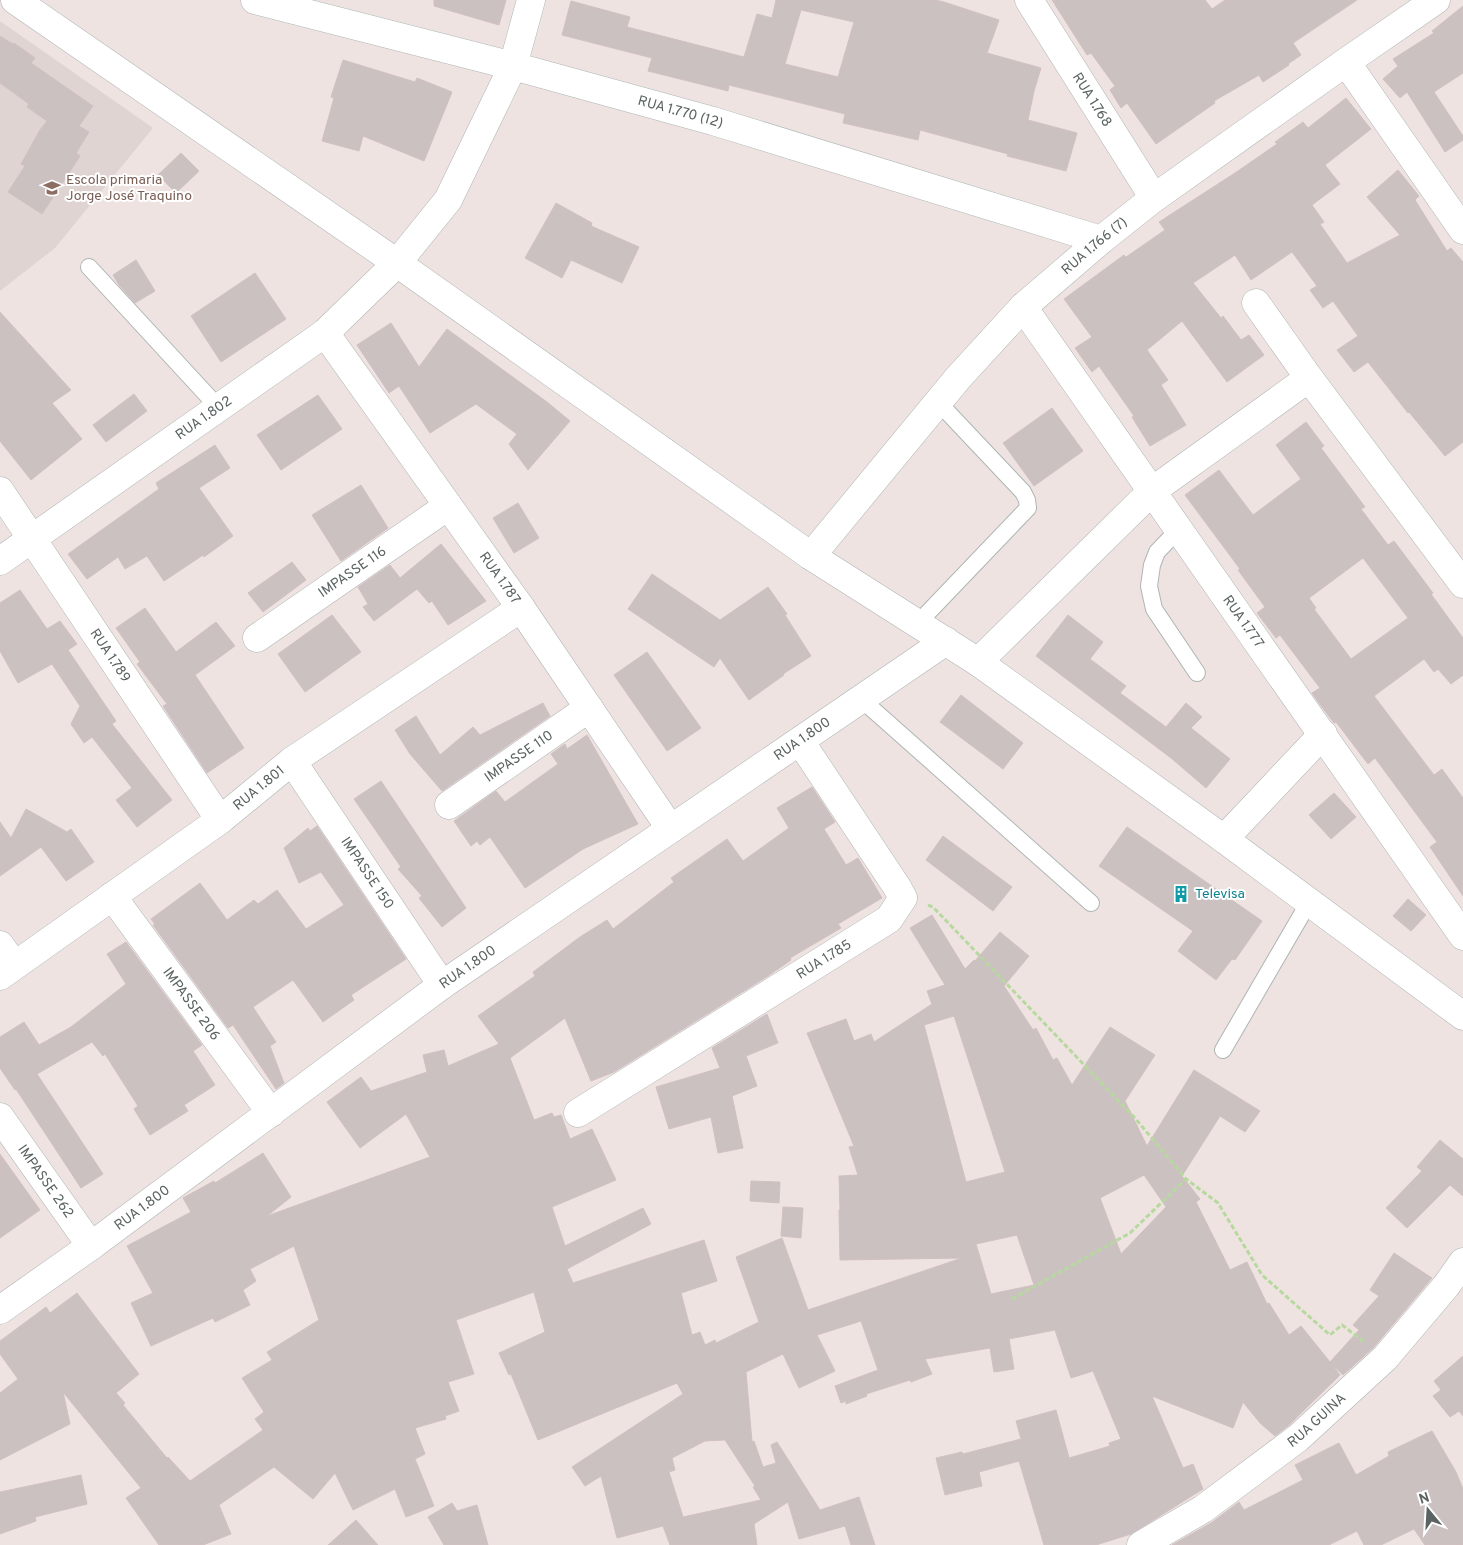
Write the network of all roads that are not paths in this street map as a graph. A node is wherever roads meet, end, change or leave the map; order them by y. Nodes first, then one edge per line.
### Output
1 (15, 0) edge
2 (255, 0) edge
3 (532, 0) edge
4 (1029, 0) edge
5 (1426, 3) edge
6 (1346, 62) junction
7 (513, 66) junction
8 (1154, 198) junction
9 (1463, 230) edge
10 (1101, 240) junction
11 (396, 263) junction
12 (89, 267) dead end
13 (1256, 303) dead end
14 (1023, 307) junction
15 (325, 333) junction
16 (1308, 378) junction
17 (938, 402) junction
18 (218, 407) junction
19 (0, 491) edge
20 (1152, 492) junction
21 (448, 506) junction
22 (1178, 530) junction
23 (31, 538) junction
24 (811, 556) junction
25 (0, 561) edge
26 (1463, 584) edge
27 (522, 608) junction
28 (918, 623) junction
29 (257, 638) dead end
30 (946, 641) junction
31 (978, 662) junction
32 (1197, 673) dead end
33 (861, 699) junction
34 (589, 708) junction
35 (1323, 734) junction
36 (800, 741) junction
37 (292, 761) junction
38 (449, 805) dead end
39 (220, 820) junction
40 (670, 828) junction
41 (1224, 839) junction
42 (112, 896) junction
43 (1309, 902) junction
44 (1091, 903) dead end
45 (1463, 936) edge
46 (5, 962) edge
47 (442, 985) junction
48 (1463, 1016) edge
49 (1223, 1050) dead end
50 (270, 1113) junction
51 (578, 1113) dead end
52 (0, 1117) edge
53 (91, 1246) junction
54 (1463, 1262) edge
55 (0, 1310) edge
56 (1141, 1545) edge

1 - 11 street
2 - 7 street, RUA 1.770 (12)
3 - 7 street, RUA 1.802
4 - 8 street, RUA 1.768
5 - 6 street, RUA 1.766 (7)
6 - 8 street, RUA 1.766 (7)
6 - 9 street
7 - 10 street, RUA 1.770 (12)
7 - 11 street, RUA 1.802
8 - 10 street, RUA 1.766 (7)
10 - 14 street, RUA 1.766 (7)
11 - 15 street, RUA 1.802
11 - 24 street
12 - 18 lane
13 - 16 street
14 - 17 street, RUA 1.766 (7)
14 - 20 street, RUA 1.777
15 - 18 street, RUA 1.802
15 - 21 street, RUA 1.787
16 - 20 street
16 - 26 street
17 - 24 street, RUA 1.766 (7)
17 - 28 lane
18 - 23 street, RUA 1.802
19 - 23 street, RUA 1.789
20 - 22 street, RUA 1.777
20 - 31 street
21 - 27 street, RUA 1.787
21 - 29 street, IMPASSE 116
22 - 32 lane
22 - 35 street, RUA 1.777
23 - 25 street, RUA 1.802
23 - 39 street, RUA 1.789
24 - 28 street
27 - 34 street, RUA 1.787
27 - 37 street, RUA 1.801
28 - 30 street
30 - 31 street
30 - 33 street, RUA 1.800
31 - 41 street
33 - 36 street, RUA 1.800
33 - 44 lane
34 - 38 street, IMPASSE 110
34 - 40 street, RUA 1.787
35 - 41 street
35 - 45 street, RUA 1.777
36 - 40 street, RUA 1.800
36 - 51 street, RUA 1.785
37 - 39 street, RUA 1.801
37 - 47 street, IMPASSE 150
39 - 42 street, RUA 1.801
40 - 47 street, RUA 1.800
41 - 43 street
42 - 46 street, RUA 1.801
42 - 50 street, IMPASSE 206
43 - 48 street
43 - 49 lane
47 - 50 street, RUA 1.800
50 - 53 street, RUA 1.800
52 - 53 street, IMPASSE 262
53 - 55 street, RUA 1.800
54 - 56 street, RUA GUINA

